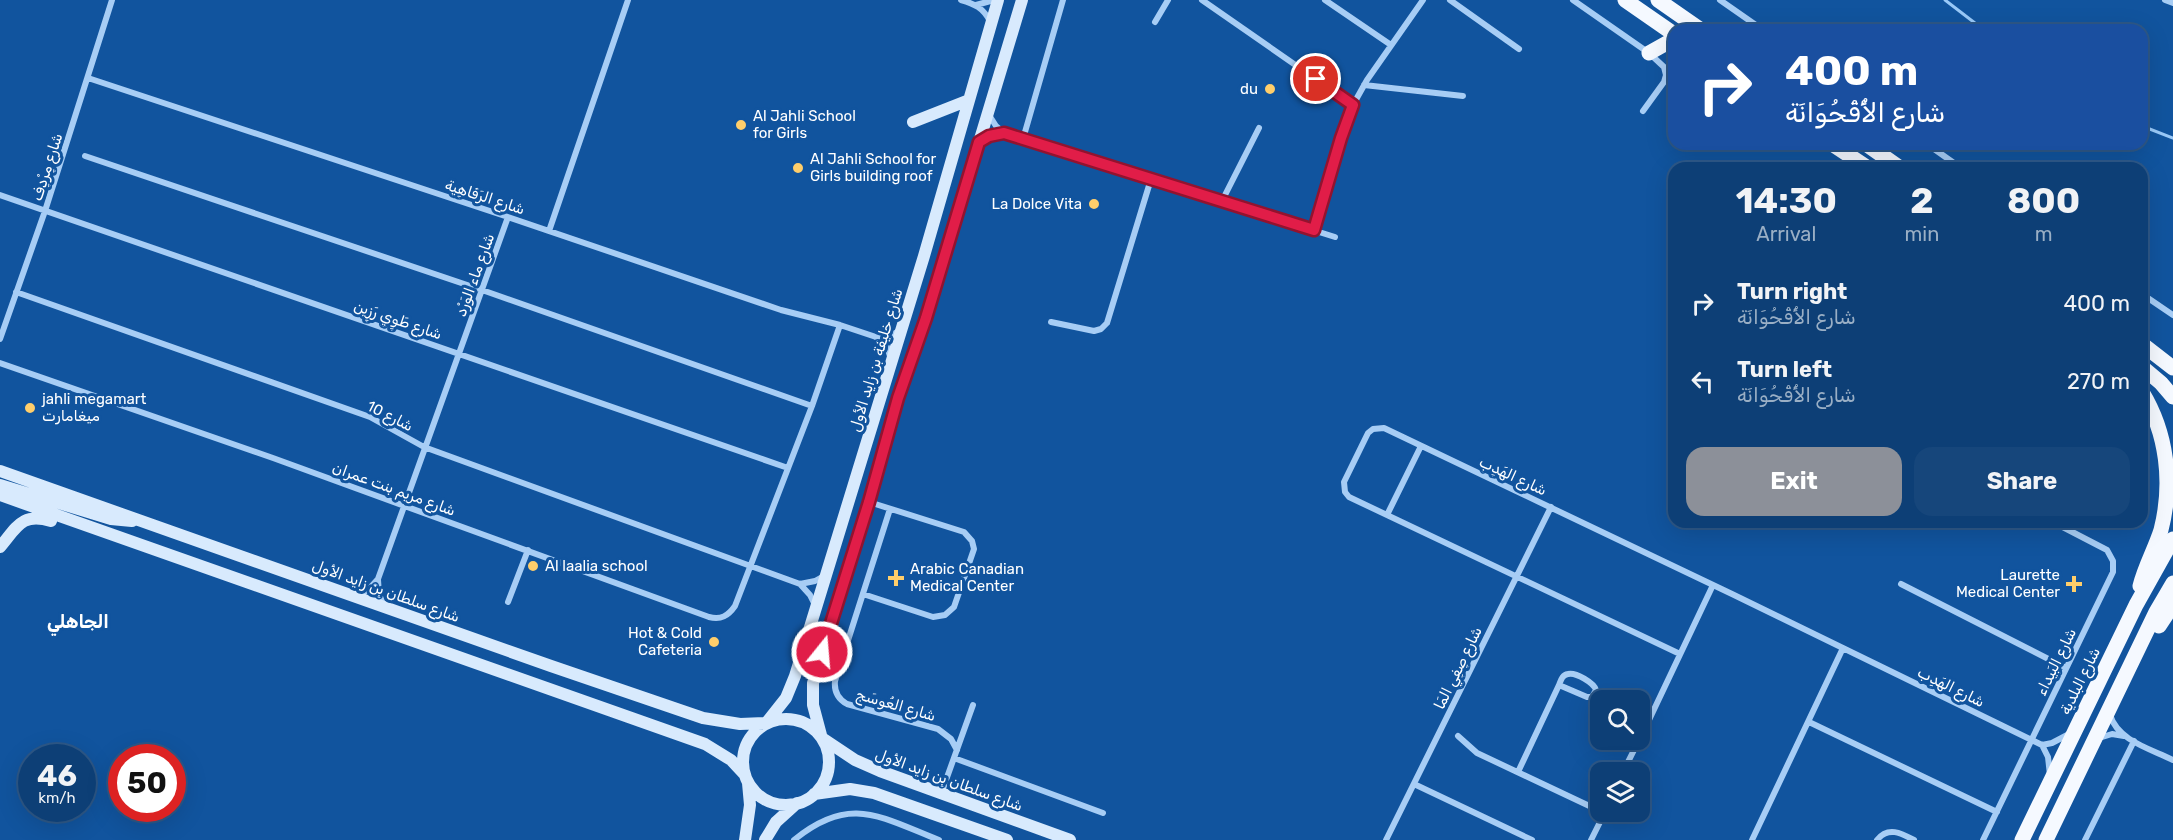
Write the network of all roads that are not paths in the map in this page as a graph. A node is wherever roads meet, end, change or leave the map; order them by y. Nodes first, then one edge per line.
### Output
1 (112, 0) edge
2 (628, 0) edge
3 (961, 0) edge
4 (996, 0) edge
5 (1022, 0) edge
6 (1063, 0) edge
7 (1168, 0) edge
8 (1202, 0) edge
9 (1325, 0) edge
10 (1423, 0) edge
11 (1450, 0) edge
12 (1572, 0) edge
13 (1625, 0) edge
14 (1658, 0) edge
15 (1720, 0) edge
16 (2165, 0) edge
17 (2173, 3) edge
18 (976, 4) junction
19 (1155, 21) dead end
20 (1692, 24) edge
21 (1754, 24) edge
22 (991, 26) junction
23 (1668, 30) edge
24 (1668, 42) edge
25 (1391, 45) junction
26 (1519, 49) dead end
27 (1649, 52) junction
28 (88, 78) junction
29 (1364, 85) junction
30 (1463, 96) dead end
31 (969, 100) junction
32 (1353, 105) junction
33 (1643, 111) dead end
34 (988, 113) junction
35 (913, 122) dead end
36 (1259, 128) dead end
37 (1004, 133) junction
38 (1023, 139) junction
39 (979, 142) junction
40 (1841, 150) edge
41 (1874, 150) edge
42 (1936, 150) edge
43 (85, 156) dead end
44 (1859, 162) edge
45 (1892, 162) edge
46 (1952, 162) edge
47 (1151, 179) junction
48 (0, 195) edge
49 (1222, 201) junction
50 (45, 211) junction
51 (508, 217) junction
52 (1314, 230) junction
53 (549, 231) junction
54 (1335, 237) dead end
55 (482, 290) junction
56 (16, 292) junction
57 (2148, 298) edge
58 (2173, 315) edge
59 (1051, 322) dead end
60 (840, 325) junction
61 (901, 330) junction
62 (876, 338) junction
63 (0, 339) edge
64 (2148, 340) edge
65 (2148, 349) edge
66 (459, 353) junction
67 (2173, 353) edge
68 (891, 362) junction
69 (0, 363) edge
70 (2173, 368) edge
71 (2148, 373) edge
72 (2173, 397) edge
73 (2148, 404) edge
74 (812, 406) junction
75 (1421, 446) junction
76 (424, 447) junction
77 (788, 468) junction
78 (0, 471) edge
79 (0, 485) edge
80 (0, 495) edge
81 (869, 502) junction
82 (405, 506) junction
83 (1551, 507) junction
84 (890, 509) junction
85 (1387, 515) junction
86 (143, 520) junction
87 (94, 528) junction
88 (2065, 528) edge
89 (2173, 539) edge
90 (0, 547) edge
91 (528, 550) junction
92 (751, 566) junction
93 (827, 573) junction
94 (1516, 577) junction
95 (378, 579) junction
96 (2173, 582) edge
97 (800, 584) junction
98 (1901, 584) dead end
99 (1713, 585) junction
100 (863, 594) junction
101 (356, 596) junction
102 (508, 602) dead end
103 (2136, 605) junction
104 (2173, 605) edge
105 (386, 607) junction
106 (816, 607) junction
107 (1843, 648) junction
108 (1680, 654) junction
109 (2131, 664) junction
110 (2066, 668) junction
111 (1559, 685) junction
112 (973, 705) dead end
113 (2109, 711) junction
114 (1650, 716) edge
115 (766, 722) junction
116 (1809, 722) junction
117 (2075, 732) junction
118 (1458, 736) dead end
119 (2124, 736) junction
120 (821, 737) junction
121 (2032, 740) junction
122 (2095, 740) junction
123 (2134, 741) junction
124 (2042, 745) junction
125 (957, 750) junction
126 (954, 758) junction
127 (2173, 760) edge
128 (1518, 772) junction
129 (746, 778) junction
130 (2051, 780) junction
131 (1414, 784) junction
132 (814, 794) junction
133 (941, 794) junction
134 (797, 803) junction
135 (1590, 806) edge
136 (1997, 812) junction
137 (1103, 813) dead end
138 (1599, 822) edge
139 (745, 840) edge
140 (765, 840) edge
141 (794, 840) edge
142 (939, 840) edge
143 (1007, 840) edge
144 (1070, 840) edge
145 (1386, 840) edge
146 (1532, 840) edge
147 (1591, 840) edge
148 (1752, 840) edge
149 (1876, 840) edge
150 (1914, 840) edge
151 (1983, 840) edge
152 (2022, 840) edge
153 (2046, 840) edge
154 (2085, 840) edge

1 - 28 street, شارع مِرْدِف
2 - 53 street
3 - 18 street
4 - 18 street
4 - 22 main road, شارع خليفة بن زايد الأول
5 - 34 main road
6 - 38 street
7 - 19 street
8 - 32 street
9 - 25 street
10 - 25 street
11 - 26 street
12 - 27 street
13 - 23 main road
14 - 20 main road
15 - 21 street
16 - 17 street
18 - 22 street
22 - 31 main road, شارع خليفة بن زايد الأول
24 - 27 main road
25 - 29 street
27 - 33 street
28 - 50 street, شارع مِرْدِف
28 - 51 street, شارع الرَفَاهِية
29 - 30 street
29 - 32 street
31 - 35 main road
31 - 61 main road, شارع خليفة بن زايد الأول
32 - 52 street
34 - 37 street
34 - 39 main road
36 - 49 street
37 - 38 street
37 - 39 street
38 - 47 street
39 - 81 main road
40 - 44 main road
41 - 45 main road
42 - 46 street
43 - 55 street
47 - 49 street
47 - 59 street
48 - 50 street, شارع طَوِي رَزِين
49 - 52 street
50 - 56 street, شارع مِرْدِف
50 - 66 street, شارع طَوِي رَزِين
51 - 53 street, شارع الرَفَاهِية
51 - 55 street, شارع ماء الوَرْد
52 - 54 street
53 - 60 street, شارع الرَفَاهِية
55 - 66 street, شارع ماء الوَرْد
55 - 74 street
56 - 63 street, شارع مِرْدِف
56 - 76 street, شارع 10
57 - 58 street
60 - 62 street, شارع الرَفَاهِية
60 - 74 street, شارع مريم بنت عمران
61 - 62 street
61 - 68 main road, شارع خليفة بن زايد الأول
62 - 68 street
64 - 67 main road
65 - 70 main road
66 - 76 street, شارع ماء الوَرْد
66 - 77 street, شارع طَوِي رَزِين
68 - 93 main road, شارع خليفة بن زايد الأول
69 - 82 street, شارع مريم بنت عمران
71 - 72 main road
73 - 103 main road
74 - 77 street, شارع مريم بنت عمران
75 - 83 street, شارع الهَدِب
75 - 85 street
75 - 85 street, شارع الهَدِب
76 - 82 street, شارع ماء الوَرْد
76 - 92 street, شارع 10
77 - 92 street, شارع مريم بنت عمران
78 - 86 main road, شارع سلطان بن زايد الأول
79 - 86 main road
80 - 87 main road
81 - 84 street
81 - 120 main road
82 - 91 street, شارع مريم بنت عمران
82 - 95 street, شارع ماء الوَرْد
83 - 94 street, شارع صِفِي المَا
83 - 99 street, شارع الهَدِب
84 - 100 street, شارع العُوسَج
84 - 100 street
85 - 94 street, شارع الهَدِب
86 - 101 main road, شارع سلطان بن زايد الأول
87 - 90 main road
87 - 129 main road
88 - 110 street, شارع البَيداء
89 - 103 main road, شارع البلدية
91 - 92 street, شارع مريم بنت عمران
91 - 102 street
92 - 97 street
93 - 97 street
93 - 106 main road, شارع خليفة بن زايد الأول
94 - 108 street, شارع الهَدِب
94 - 131 street, شارع صِفِي المَا
95 - 101 street
95 - 105 street
96 - 109 main road
97 - 106 street
98 - 110 street
99 - 107 street, شارع الهَدِب
99 - 108 street
100 - 125 street, شارع العُوسَج
101 - 105 main road, شارع سلطان بن زايد الأول
103 - 117 main road, شارع البلدية
104 - 109 main road
105 - 115 main road, شارع سلطان بن زايد الأول
106 - 115 main road, شارع خليفة بن زايد الأول
107 - 116 street
107 - 121 street, شارع الهَدِب
108 - 114 street
109 - 113 main road
110 - 121 street, شارع البَيداء
111 - 111 street
111 - 128 street
112 - 125 street
113 - 119 street
113 - 122 main road
115 - 120 main road
115 - 129 main road
116 - 136 street
116 - 148 street
117 - 124 street
117 - 130 main road, شارع البلدية
118 - 128 street
119 - 122 street
119 - 123 street
120 - 132 main road
120 - 133 main road, شارع سلطان بن زايد الأول
121 - 124 street, شارع الهَدِب
121 - 136 street, شارع البَيداء
122 - 153 main road
123 - 127 street
123 - 154 street
124 - 130 street
125 - 126 street
126 - 133 street
126 - 137 street
128 - 135 street
129 - 134 main road
129 - 139 main road
130 - 152 main road, شارع البلدية
131 - 145 street, شارع صِفِي المَا
131 - 146 street
132 - 134 main road
132 - 143 main road
133 - 144 main road, شارع سلطان بن زايد الأول
134 - 140 main road
136 - 151 street, شارع البَيداء
138 - 147 street
141 - 142 street
149 - 150 street

